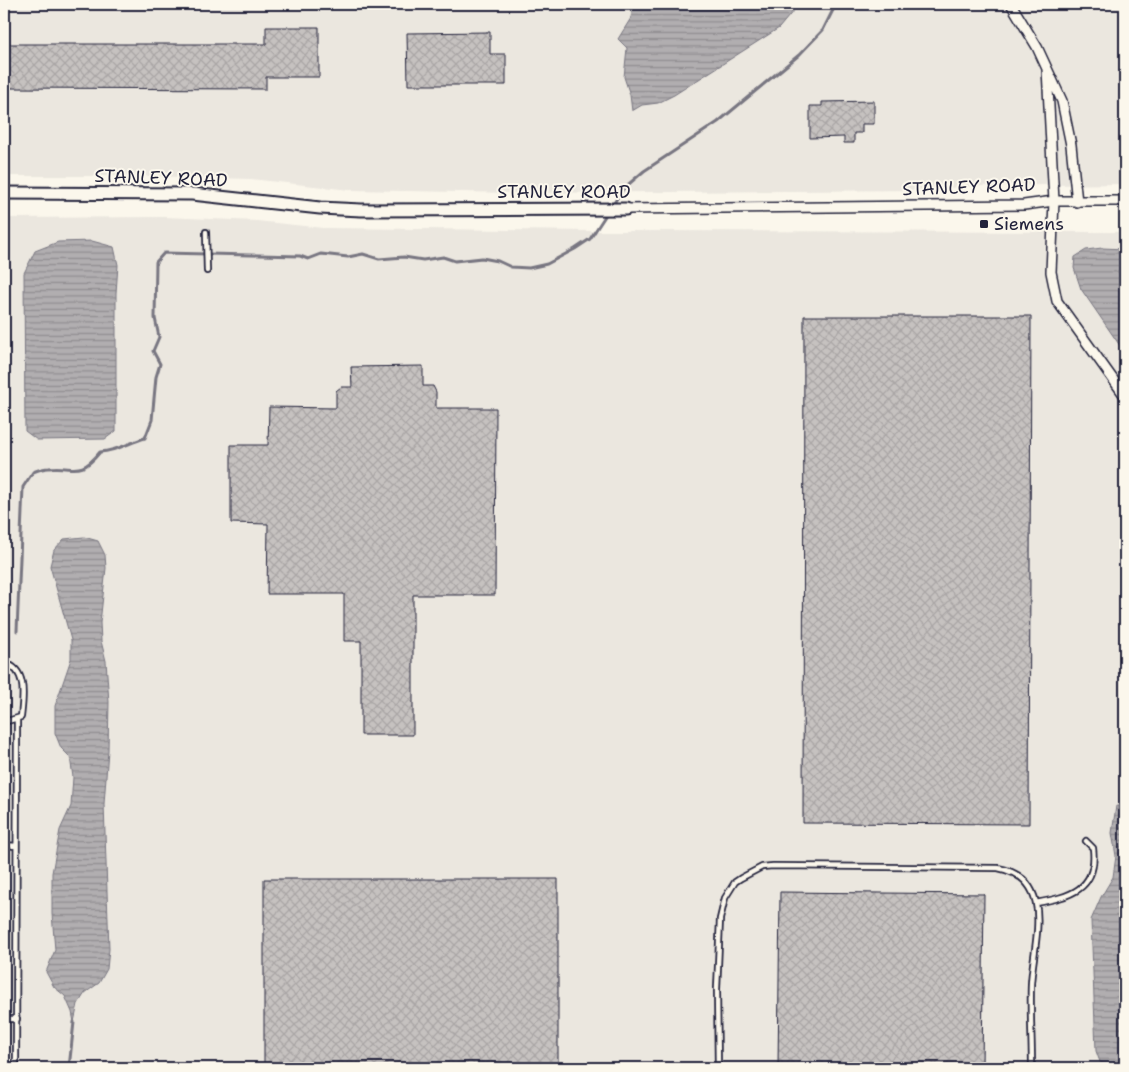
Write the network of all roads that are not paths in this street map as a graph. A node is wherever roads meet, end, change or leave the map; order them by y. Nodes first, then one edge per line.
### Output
1 (1011, 4) edge
2 (1047, 69) junction
3 (4, 192) edge
4 (1054, 201) junction
5 (1077, 202) junction
6 (1125, 202) edge
7 (626, 209) joint
8 (206, 232) dead end
9 (207, 272) dead end
10 (1125, 396) edge
11 (4, 663) edge
12 (17, 718) junction
13 (4, 722) edge
14 (1086, 841) dead end
15 (4, 846) edge
16 (16, 846) junction
17 (1036, 903) junction
18 (4, 1019) edge
19 (17, 1019) junction
20 (16, 1068) edge
21 (718, 1068) edge
22 (1032, 1068) edge

1 - 2 street
2 - 4 street
2 - 5 street
3 - 7 street, STANLEY ROAD
4 - 5 street, STANLEY ROAD
4 - 7 street, STANLEY ROAD
4 - 10 street
5 - 6 street, STANLEY ROAD
8 - 9 lane
11 - 12 lane
12 - 13 lane
12 - 16 lane
14 - 17 lane
15 - 16 lane
16 - 19 lane
17 - 21 lane
17 - 22 lane
18 - 19 lane
19 - 20 lane

